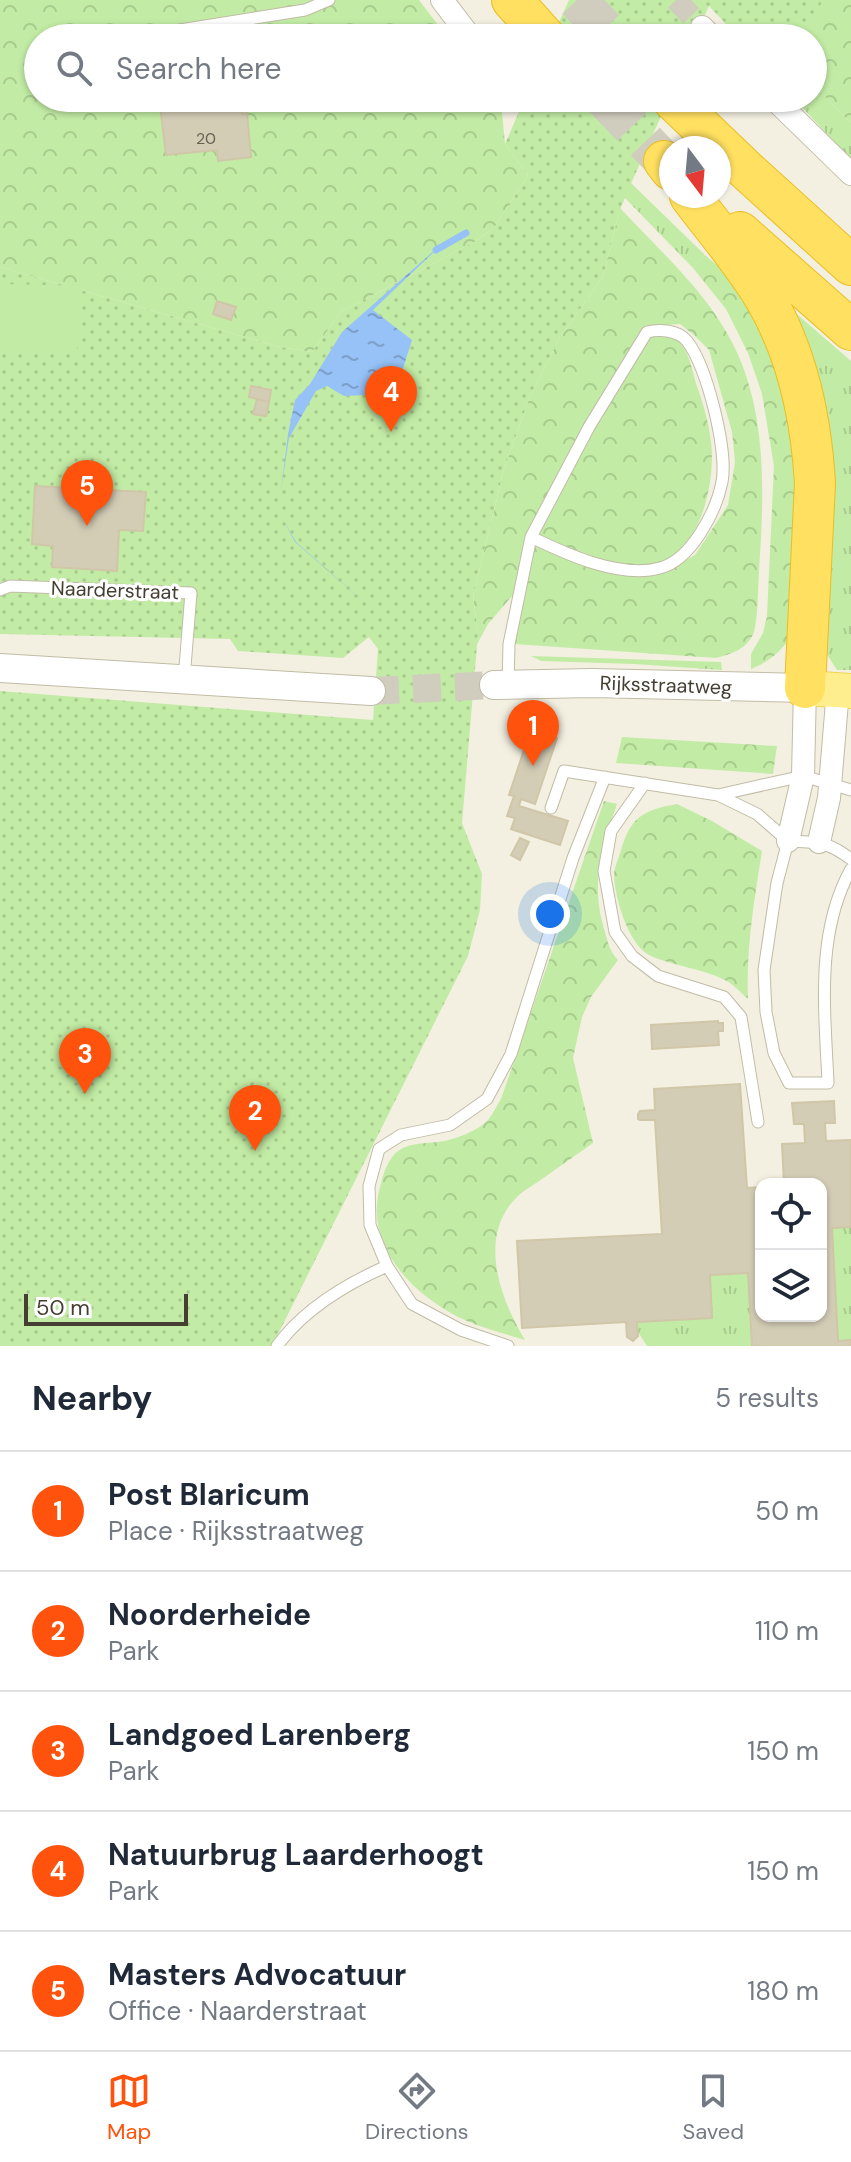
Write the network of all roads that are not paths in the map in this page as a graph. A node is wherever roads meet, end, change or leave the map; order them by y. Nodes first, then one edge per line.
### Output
1 (329, 0) edge
2 (442, 0) edge
3 (512, 0) edge
4 (218, 24) edge
5 (460, 24) edge
6 (533, 24) edge
7 (686, 112) edge
8 (787, 112) edge
9 (851, 174) edge
10 (699, 208) edge
11 (715, 208) edge
12 (851, 265) edge
13 (851, 330) edge
14 (531, 537) junction
15 (0, 590) edge
16 (0, 668) edge
17 (184, 679) junction
18 (501, 685) joint
19 (361, 690) tunnel mouth
20 (836, 692) edge
21 (803, 776) junction
22 (605, 777) junction
23 (645, 783) junction
24 (841, 786) edge
25 (718, 795) junction
26 (551, 808) dead end
27 (788, 841) junction
28 (819, 842) junction
29 (851, 859) edge
30 (851, 869) edge
31 (758, 1122) dead end
32 (387, 1266) junction
33 (277, 1346) edge
34 (508, 1346) edge

1 - 4 lane
2 - 5 street
3 - 6 highway
7 - 12 highway
8 - 9 street
10 - 20 highway
11 - 13 highway
14 - 14 lane
14 - 18 lane
15 - 17 lane, Naarderstraat
16 - 17 street
17 - 19 street
18 - 20 street, Rijksstraatweg
20 - 21 street
20 - 24 street
21 - 24 lane
21 - 25 lane
21 - 27 street
22 - 23 lane
22 - 26 lane
22 - 32 lane
23 - 25 lane
23 - 31 lane
24 - 28 street
25 - 27 lane
27 - 28 lane
27 - 30 lane
28 - 29 lane
32 - 33 lane
32 - 34 lane

